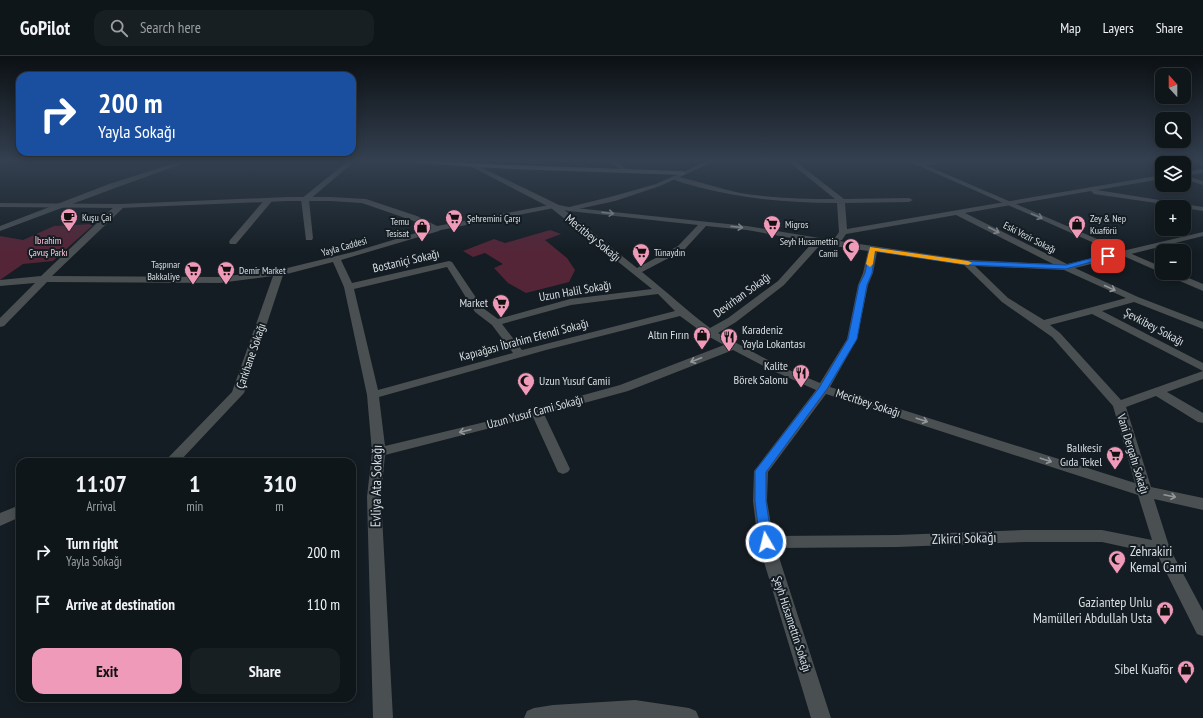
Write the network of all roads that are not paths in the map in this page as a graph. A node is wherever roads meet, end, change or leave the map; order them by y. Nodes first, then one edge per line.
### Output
1 (100, 192) edge
2 (314, 192) edge
3 (526, 192) edge
4 (635, 192) edge
5 (726, 192) edge
6 (831, 192) edge
7 (981, 192) edge
8 (1073, 192) edge
9 (1095, 192) edge
10 (305, 199) junction
11 (269, 200) junction
12 (841, 200) junction
13 (910, 200) dead end
14 (1006, 203) junction
15 (0, 205) edge
16 (61, 206) junction
17 (120, 206) junction
18 (554, 206) junction
19 (569, 209) junction
20 (1203, 210) edge
21 (959, 213) junction
22 (703, 224) junction
23 (436, 228) junction
24 (0, 229) edge
25 (843, 232) junction
26 (1203, 234) edge
27 (309, 238) dead end
28 (819, 241) junction
29 (233, 242) dead end
30 (834, 243) junction
31 (873, 249) junction
32 (1123, 252) junction
33 (336, 260) junction
34 (967, 263) junction
35 (1066, 267) junction
36 (1155, 267) edge
37 (636, 272) junction
38 (279, 274) junction
39 (44, 279) junction
40 (1185, 280) edge
41 (0, 284) edge
42 (349, 287) junction
43 (1203, 288) edge
44 (660, 291) junction
45 (1135, 299) junction
46 (1093, 310) junction
47 (682, 312) junction
48 (496, 323) junction
49 (0, 324) edge
50 (1042, 324) junction
51 (1203, 326) edge
52 (710, 333) junction
53 (732, 346) junction
54 (520, 355) junction
55 (1203, 368) edge
56 (1203, 375) edge
57 (822, 389) junction
58 (1157, 391) junction
59 (373, 395) junction
60 (1118, 405) junction
61 (537, 412) junction
62 (1201, 417) edge
63 (379, 452) junction
64 (175, 458) edge
65 (562, 469) dead end
66 (1144, 491) junction
67 (1203, 504) edge
68 (16, 513) edge
69 (0, 520) edge
70 (766, 542) junction
71 (1162, 549) junction
72 (1203, 628) edge
73 (547, 717) edge
74 (383, 718) edge
75 (689, 718) edge
76 (821, 718) edge

1 - 16 street
2 - 10 street
3 - 18 street
4 - 19 street, Yayla Caddesi
5 - 12 street
6 - 12 street
7 - 14 street
8 - 14 street
9 - 20 street
10 - 11 street
10 - 23 street
10 - 27 street
11 - 17 street
11 - 29 street
12 - 13 street
12 - 25 street
14 - 21 street
14 -> 32 street
15 - 16 street
16 - 17 street
16 - 24 street
17 - 39 street
18 - 19 street, Yayla Caddesi
18 - 23 street, Yayla Caddesi
18 - 37 street, Meсitbey Sokağı
19 -> 22 street
21 - 25 street
21 -> 35 street, Eski Vezir Sokağı
22 -> 28 street
22 - 37 street
23 - 33 street, Yayla Caddesi
25 - 30 street
26 - 32 street
28 - 30 street
28 - 52 street, Devirhan Sokağı
30 - 31 street
31 - 34 street
31 - 57 street, Şeyh Hüsamettin Sokağı
32 - 35 street
32 - 36 street
33 - 38 street, Yayla Caddesi
33 - 42 street, Evliya Ata Sokağı
34 - 35 street
34 - 50 street, Vani Dergahı Sokağı
35 -> 45 street, Eski Vezir Sokağı
37 - 44 street, Meсitbey Sokağı
38 - 39 street, Yayla Caddesi
38 - 64 street, Çarkhane Sokağı
39 - 41 street, Yayla Caddesi
39 - 49 street
40 - 43 street
42 - 48 street, Bostaniçi Sokağı
42 - 59 street, Evliya Ata Sokağı
44 - 47 street, Meсitbey Sokağı
44 - 48 street, Uzun Halil Sokağı
45 - 46 street
45 - 51 street, Eski Vezir Sokağı
46 - 50 street
46 - 55 street, Şevkibey Sokağı
47 - 52 street, Meсitbey Sokağı
47 - 54 street, Kapıağası İbrahim Efendi Sokağı
48 - 54 street, Bostaniçi Sokağı
50 - 60 street, Vani Dergahı Sokağı
52 - 53 street, Meсitbey Sokağı
53 - 57 street, Meсitbey Sokağı
53 -> 61 street, Uzun Yusuf Cami Sokağı
54 - 59 street, Kapıağası İbrahim Efendi Sokağı
56 - 58 street
57 -> 66 street, Meсitbey Sokağı
57 - 70 street, Şeyh Hüsamettin Sokağı
58 - 60 street
58 - 62 street
59 - 63 street, Evliya Ata Sokağı
60 - 66 street, Vani Dergahı Sokağı
61 -> 63 street, Uzun Yusuf Cami Sokağı
61 - 65 street
63 - 74 street, Evliya Ata Sokağı
66 -> 67 street, Meсitbey Sokağı
66 - 71 street, Vani Dergahı Sokağı
68 - 69 street
70 - 71 street, Zikirci Sokağı
70 - 76 street, Şeyh Hüsamettin Sokağı
71 - 72 street, Vani Dergahı Sokağı
73 - 75 street

